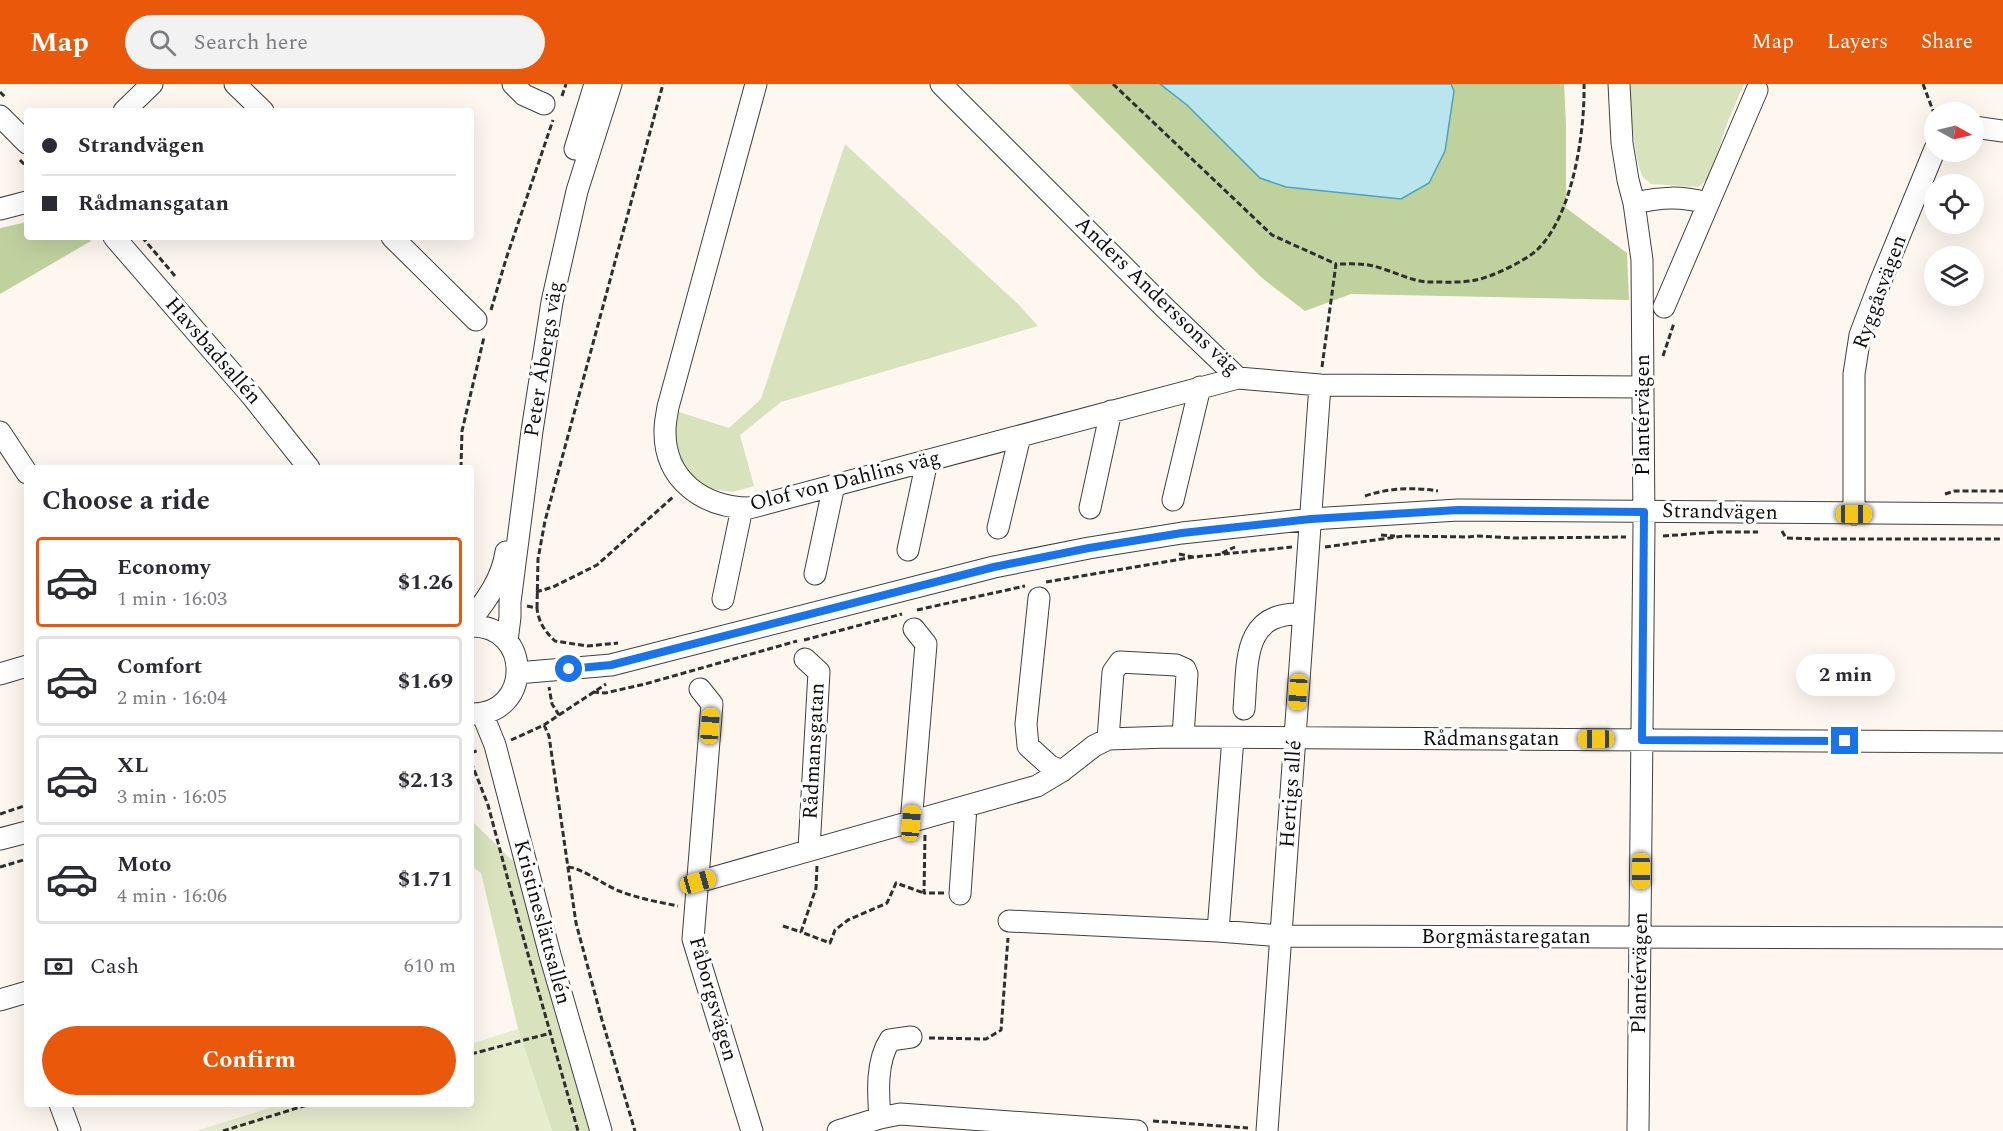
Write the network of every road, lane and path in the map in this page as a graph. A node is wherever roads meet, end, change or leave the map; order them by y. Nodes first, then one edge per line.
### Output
1 (152, 84) edge
2 (235, 84) edge
3 (513, 84) edge
4 (566, 84) edge
5 (596, 84) edge
6 (611, 84) edge
7 (663, 84) edge
8 (756, 84) edge
9 (942, 84) edge
10 (1113, 84) edge
11 (1584, 84) edge
12 (1619, 84) edge
13 (1923, 84) edge
14 (1757, 90) dead end
15 (1930, 102) edge
16 (553, 106) junction
17 (127, 108) edge
18 (260, 108) edge
19 (0, 116) edge
20 (1984, 128) edge
21 (2003, 131) edge
22 (24, 139) edge
23 (1930, 162) edge
24 (24, 203) edge
25 (1634, 203) junction
26 (1708, 203) junction
27 (0, 209) edge
28 (117, 240) edge
29 (395, 240) edge
30 (1336, 264) junction
31 (1671, 310) joint
32 (484, 321) junction
33 (1661, 363) dead end
34 (1238, 378) junction
35 (1320, 385) junction
36 (1200, 387) junction
37 (1643, 387) junction
38 (1111, 411) junction
39 (0, 432) edge
40 (1020, 436) junction
41 (927, 460) junction
42 (307, 465) edge
43 (461, 465) edge
44 (24, 468) edge
45 (685, 485) junction
46 (834, 485) junction
47 (1173, 500) dead end
48 (742, 508) junction
49 (1090, 508) dead end
50 (1644, 512) junction
51 (1854, 514) junction
52 (2003, 514) edge
53 (1311, 519) junction
54 (998, 528) dead end
55 (1780, 529) dead end
56 (1717, 532) dead end
57 (1404, 536) dead end
58 (1643, 537) junction
59 (2003, 539) edge
60 (908, 550) dead end
61 (1221, 554) dead end
62 (815, 574) dead end
63 (536, 592) junction
64 (723, 598) dead end
65 (1039, 598) dead end
66 (537, 608) dead end
67 (1303, 614) junction
68 (474, 616) edge
69 (910, 618) junction
70 (474, 626) edge
71 (507, 640) junction
72 (805, 659) dead end
73 (24, 667) edge
74 (549, 671) junction
75 (518, 673) junction
76 (0, 674) edge
77 (700, 689) dead end
78 (1244, 709) dead end
79 (476, 713) edge
80 (559, 715) junction
81 (543, 725) junction
82 (1183, 737) junction
83 (1233, 738) junction
84 (1294, 738) junction
85 (1108, 739) junction
86 (1642, 740) junction
87 (2003, 742) edge
88 (495, 745) junction
89 (474, 752) edge
90 (474, 770) edge
91 (1062, 771) junction
92 (24, 806) edge
93 (966, 807) junction
94 (0, 814) edge
95 (918, 821) junction
96 (24, 833) edge
97 (0, 839) edge
98 (813, 849) junction
99 (24, 860) edge
100 (0, 867) edge
101 (567, 867) junction
102 (698, 882) junction
103 (924, 892) junction
104 (960, 894) joint
105 (695, 909) junction
106 (1009, 921) joint
107 (783, 926) dead end
108 (1218, 931) junction
109 (801, 932) junction
110 (1282, 936) junction
111 (1641, 937) junction
112 (2003, 938) edge
113 (24, 999) edge
114 (0, 1000) edge
115 (551, 1033) junction
116 (911, 1037) joint
117 (474, 1053) edge
118 (61, 1107) edge
119 (300, 1107) edge
120 (880, 1118) junction
121 (70, 1131) edge
122 (223, 1131) edge
123 (578, 1131) edge
124 (601, 1131) edge
125 (634, 1131) edge
126 (752, 1131) edge
127 (838, 1131) edge
128 (1137, 1131) edge
129 (1267, 1131) edge
130 (1638, 1131) edge

1 - 17 street
2 - 18 street
3 - 16 street
4 - 16 path
5 - 68 street, Peter Åbergs väg
6 - 71 street, Peter Åbergs väg
7 - 63 path
8 - 45 street, Olof von Dahlins väg
9 - 34 street, Anders Anderssons väg
10 - 30 path
11 - 30 path
12 - 25 street, Plantérvägen
13 - 15 path
14 - 26 street
16 - 32 path
19 - 22 street
20 - 21 street
23 - 51 street, Ryggåsvägen
24 - 27 street
25 - 26 street
25 - 37 street, Plantérvägen
26 - 31 street
28 - 42 street, Havsbadsallén
29 - 32 street
30 - 35 path
31 - 33 path
32 - 43 path
34 - 35 street, Anders Anderssons väg
34 - 36 street, Olof von Dahlins väg
35 - 37 street, Anders Anderssons väg
35 - 53 street, Hertigs allé
36 - 38 street, Olof von Dahlins väg
36 - 47 street, Anders Anderssons väg
37 - 50 street, Plantérvägen
38 - 40 street, Olof von Dahlins väg
38 - 49 street
39 - 44 street
40 - 41 street, Olof von Dahlins väg
40 - 54 street
41 - 46 street, Olof von Dahlins väg
41 - 60 street
45 - 48 street, Olof von Dahlins väg
45 - 63 path
46 - 48 street, Olof von Dahlins väg
46 - 62 street
48 - 64 street
50 - 51 street, Strandvägen
50 - 53 street, Strandvägen
50 - 58 street, Plantérvägen
51 - 52 street, Strandvägen
53 - 67 street, Hertigs allé
53 - 74 street, Strandvägen
55 - 59 path
56 - 58 path
57 - 58 path
58 - 86 street, Plantérvägen
61 - 69 path
63 - 66 path
65 - 91 street
67 - 78 street
67 - 84 street, Hertigs allé
69 - 80 path
69 - 95 street
70 - 71 street
71 - 75 street
72 - 98 street, Rådmansgatan
73 - 76 street
74 - 75 street, Strandvägen
74 - 80 path
75 - 79 street
77 - 102 street, Fåborgsvägen
79 - 88 street, Kristineslättsallén
80 - 81 path
81 - 88 path
81 - 101 path
82 - 83 street, Rådmansgatan
82 - 85 street, Rådmansgatan
82 - 85 street
83 - 84 street, Rådmansgatan
83 - 108 street
84 - 86 street, Rådmansgatan
84 - 110 street, Hertigs allé
85 - 91 street, Rådmansgatan
86 - 87 street, Rådmansgatan
86 - 111 street, Plantérvägen
88 - 89 path
88 - 124 street, Kristineslättsallén
90 - 115 path
91 - 93 street, Rådmansgatan
92 - 94 path
93 - 95 street, Rådmansgatan
93 - 104 street
95 - 98 street, Rådmansgatan
95 - 103 path
96 - 97 street
98 - 102 street, Rådmansgatan
98 - 109 path
99 - 100 path
101 - 105 path
101 - 125 path
102 - 105 street, Fåborgsvägen
103 - 104 path
103 - 109 path
105 - 126 street, Fåborgsvägen
106 - 108 street, Borgmästaregatan
106 - 116 path
107 - 109 path
108 - 110 street, Borgmästaregatan
110 - 111 street, Borgmästaregatan
110 - 129 street, Hertigs allé
111 - 112 street, Borgmästaregatan
111 - 130 street, Plantérvägen
113 - 114 street
115 - 117 path
115 - 123 path
116 - 120 street
118 - 121 street
119 - 122 path
120 - 127 street
120 - 128 street

